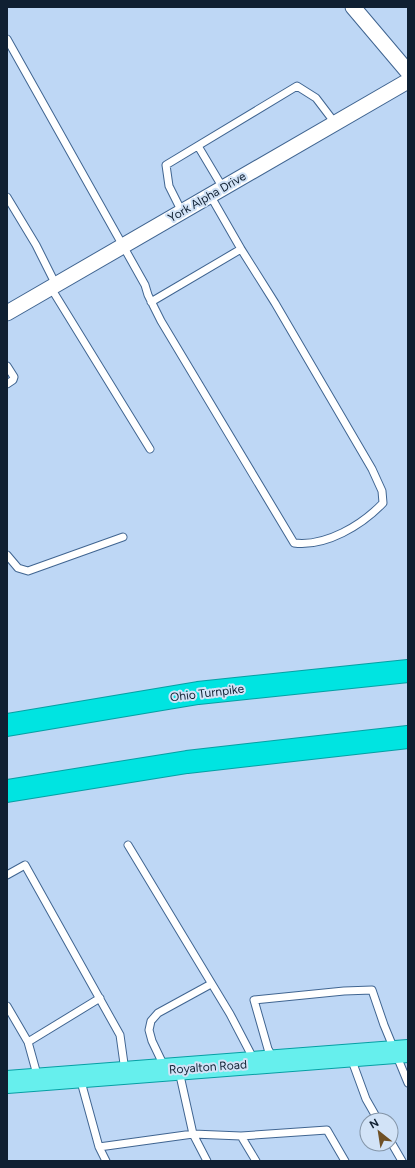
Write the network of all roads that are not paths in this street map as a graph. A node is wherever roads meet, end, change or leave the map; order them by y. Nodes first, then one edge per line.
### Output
1 (353, 7) edge
2 (7, 39) edge
3 (408, 72) edge
4 (408, 81) edge
5 (335, 123) junction
6 (198, 146) junction
7 (216, 192) junction
8 (7, 197) edge
9 (182, 212) junction
10 (123, 246) junction
11 (241, 249) junction
12 (53, 287) junction
13 (152, 302) junction
14 (7, 313) edge
15 (7, 366) edge
16 (7, 384) edge
17 (150, 448) dead end
18 (123, 537) dead end
19 (7, 555) edge
20 (408, 671) edge
21 (7, 725) edge
22 (408, 737) edge
23 (7, 791) edge
24 (128, 845) dead end
25 (7, 875) edge
26 (211, 984) junction
27 (100, 998) junction
28 (7, 1006) edge
29 (28, 1042) junction
30 (402, 1052) edge
31 (350, 1056) junction
32 (266, 1063) junction
33 (172, 1070) junction
34 (125, 1073) junction
35 (80, 1077) junction
36 (39, 1080) junction
37 (7, 1082) edge
38 (408, 1082) edge
39 (373, 1112) edge
40 (193, 1134) junction
41 (241, 1136) junction
42 (99, 1147) junction
43 (397, 1152) edge
44 (106, 1161) edge
45 (207, 1161) edge
46 (256, 1161) edge
47 (345, 1161) edge
48 (402, 1161) edge

1 - 3 street
2 - 10 lane
4 - 5 street, York Alpha Drive
5 - 6 lane
5 - 7 street, York Alpha Drive
6 - 7 lane
6 - 9 lane
7 - 9 street, York Alpha Drive
7 - 11 lane
8 - 12 lane
9 - 10 street, York Alpha Drive
10 - 12 street, York Alpha Drive
10 - 13 lane
11 - 13 lane
11 - 13 lane
12 - 14 street, York Alpha Drive
12 - 17 lane
15 - 16 lane
18 - 19 lane
20 - 21 highway, Ohio Turnpike
22 - 23 highway
24 - 26 lane
25 - 27 lane
26 - 32 lane
26 - 33 lane
27 - 29 lane
27 - 34 lane
28 - 29 lane
29 - 36 lane
30 - 31 main road, Royalton Road
30 - 32 lane
30 - 38 lane
31 - 32 main road, Royalton Road
31 - 39 lane
32 - 33 main road, Royalton Road
33 - 34 main road, Royalton Road
33 - 40 lane
34 - 35 main road, Royalton Road
35 - 36 main road, Royalton Road
35 - 42 lane
36 - 37 main road, Royalton Road
40 - 41 lane
40 - 42 lane
40 - 45 lane
41 - 46 lane
41 - 47 lane
42 - 44 lane
43 - 48 lane

